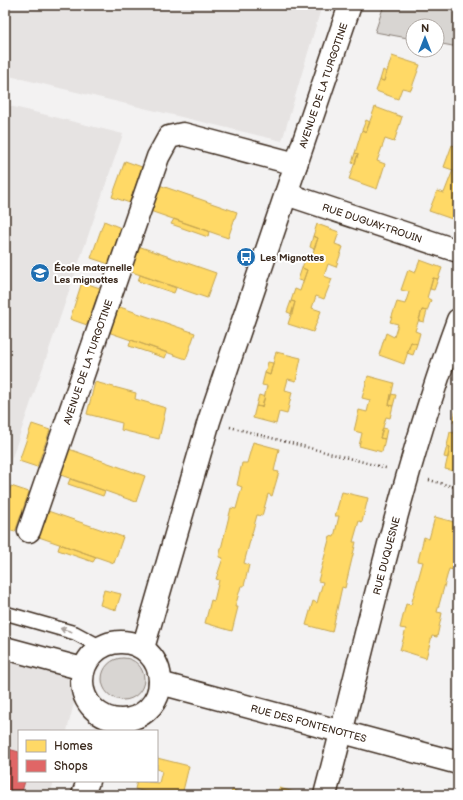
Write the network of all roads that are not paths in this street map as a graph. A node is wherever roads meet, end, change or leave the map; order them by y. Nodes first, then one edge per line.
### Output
1 (350, 5) edge
2 (296, 164) junction
3 (286, 194) junction
4 (458, 251) edge
5 (458, 320) edge
6 (29, 532) dead end
7 (5, 613) edge
8 (101, 647) junction
9 (5, 648) edge
10 (143, 648) junction
11 (84, 669) junction
12 (160, 683) junction
13 (108, 725) edge
14 (341, 732) junction
15 (458, 763) edge
16 (88, 782) edge
17 (83, 795) edge
18 (324, 795) edge

1 - 2 street, AVENUE DE LA TURGOTINE
2 - 3 street, AVENUE DE LA TURGOTINE
2 - 6 street, AVENUE DE LA TURGOTINE
3 - 4 street, RUE DUGUAY-TROUIN
3 - 10 street, AVENUE DE LA TURGOTINE
5 - 14 street, RUE DUQUESNE
8 -> 7 lane
8 - 10 street
8 - 11 street
9 - 11 street
10 - 12 street
11 - 13 street
12 - 13 street
12 - 14 street, RUE DES FONTENOTTES
14 - 15 street, RUE DES FONTENOTTES
14 - 18 street, RUE DUQUESNE
16 - 17 street

